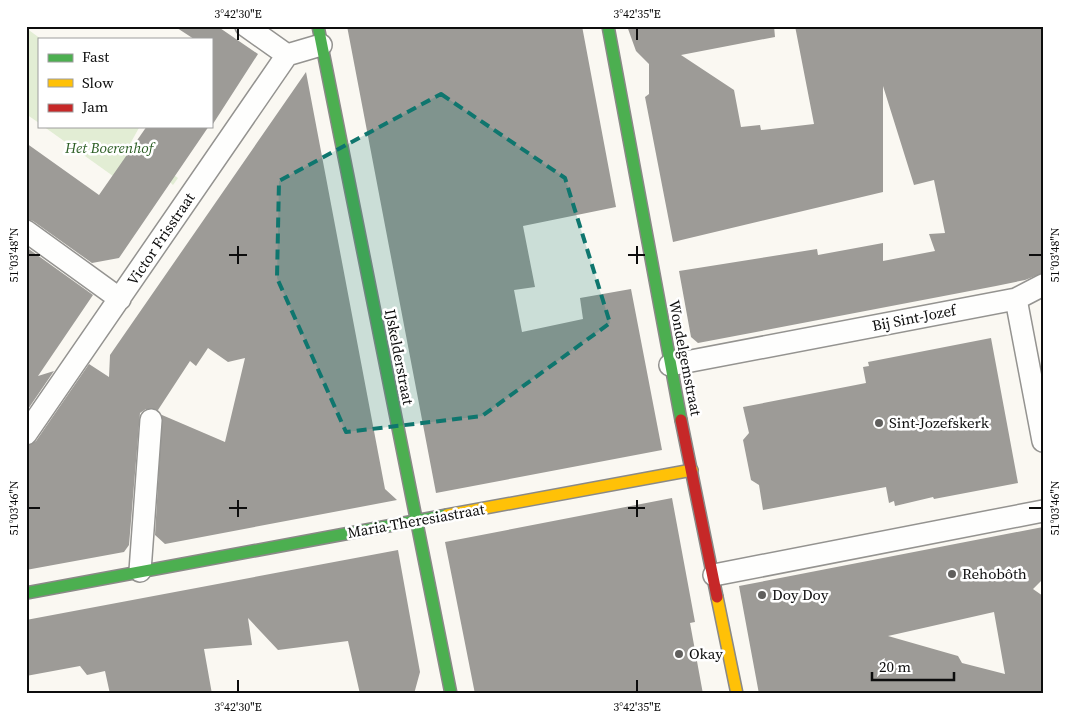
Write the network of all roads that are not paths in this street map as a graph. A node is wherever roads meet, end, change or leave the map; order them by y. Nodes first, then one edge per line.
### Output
1 (246, 26) edge
2 (608, 26) edge
3 (320, 36) edge
4 (287, 55) junction
5 (26, 231) edge
6 (1043, 285) edge
7 (120, 299) junction
8 (1016, 299) junction
9 (670, 365) junction
10 (151, 420) dead end
11 (29, 424) edge
12 (1043, 441) edge
13 (692, 470) junction
14 (1043, 511) edge
15 (416, 522) junction
16 (140, 571) junction
17 (714, 575) junction
18 (26, 593) edge
19 (451, 694) edge
20 (737, 694) edge

1 - 4 street
2 - 9 street, Wondelgemstraat
3 - 4 street
3 - 15 street, IJskelderstraat
4 - 7 street, Victor Frisstraat
5 - 7 street
6 - 8 street, Bij Sint-Jozef
7 - 11 street, Victor Frisstraat
8 - 9 street, Bij Sint-Jozef
8 - 12 street
9 - 13 street, Wondelgemstraat
10 - 16 street
13 - 15 street, Maria-Theresiastraat
13 - 17 street, Wondelgemstraat
14 - 17 street
15 - 16 street, Maria-Theresiastraat
15 - 19 street, IJskelderstraat
16 - 18 street, Maria-Theresiastraat
17 - 20 street, Wondelgemstraat

